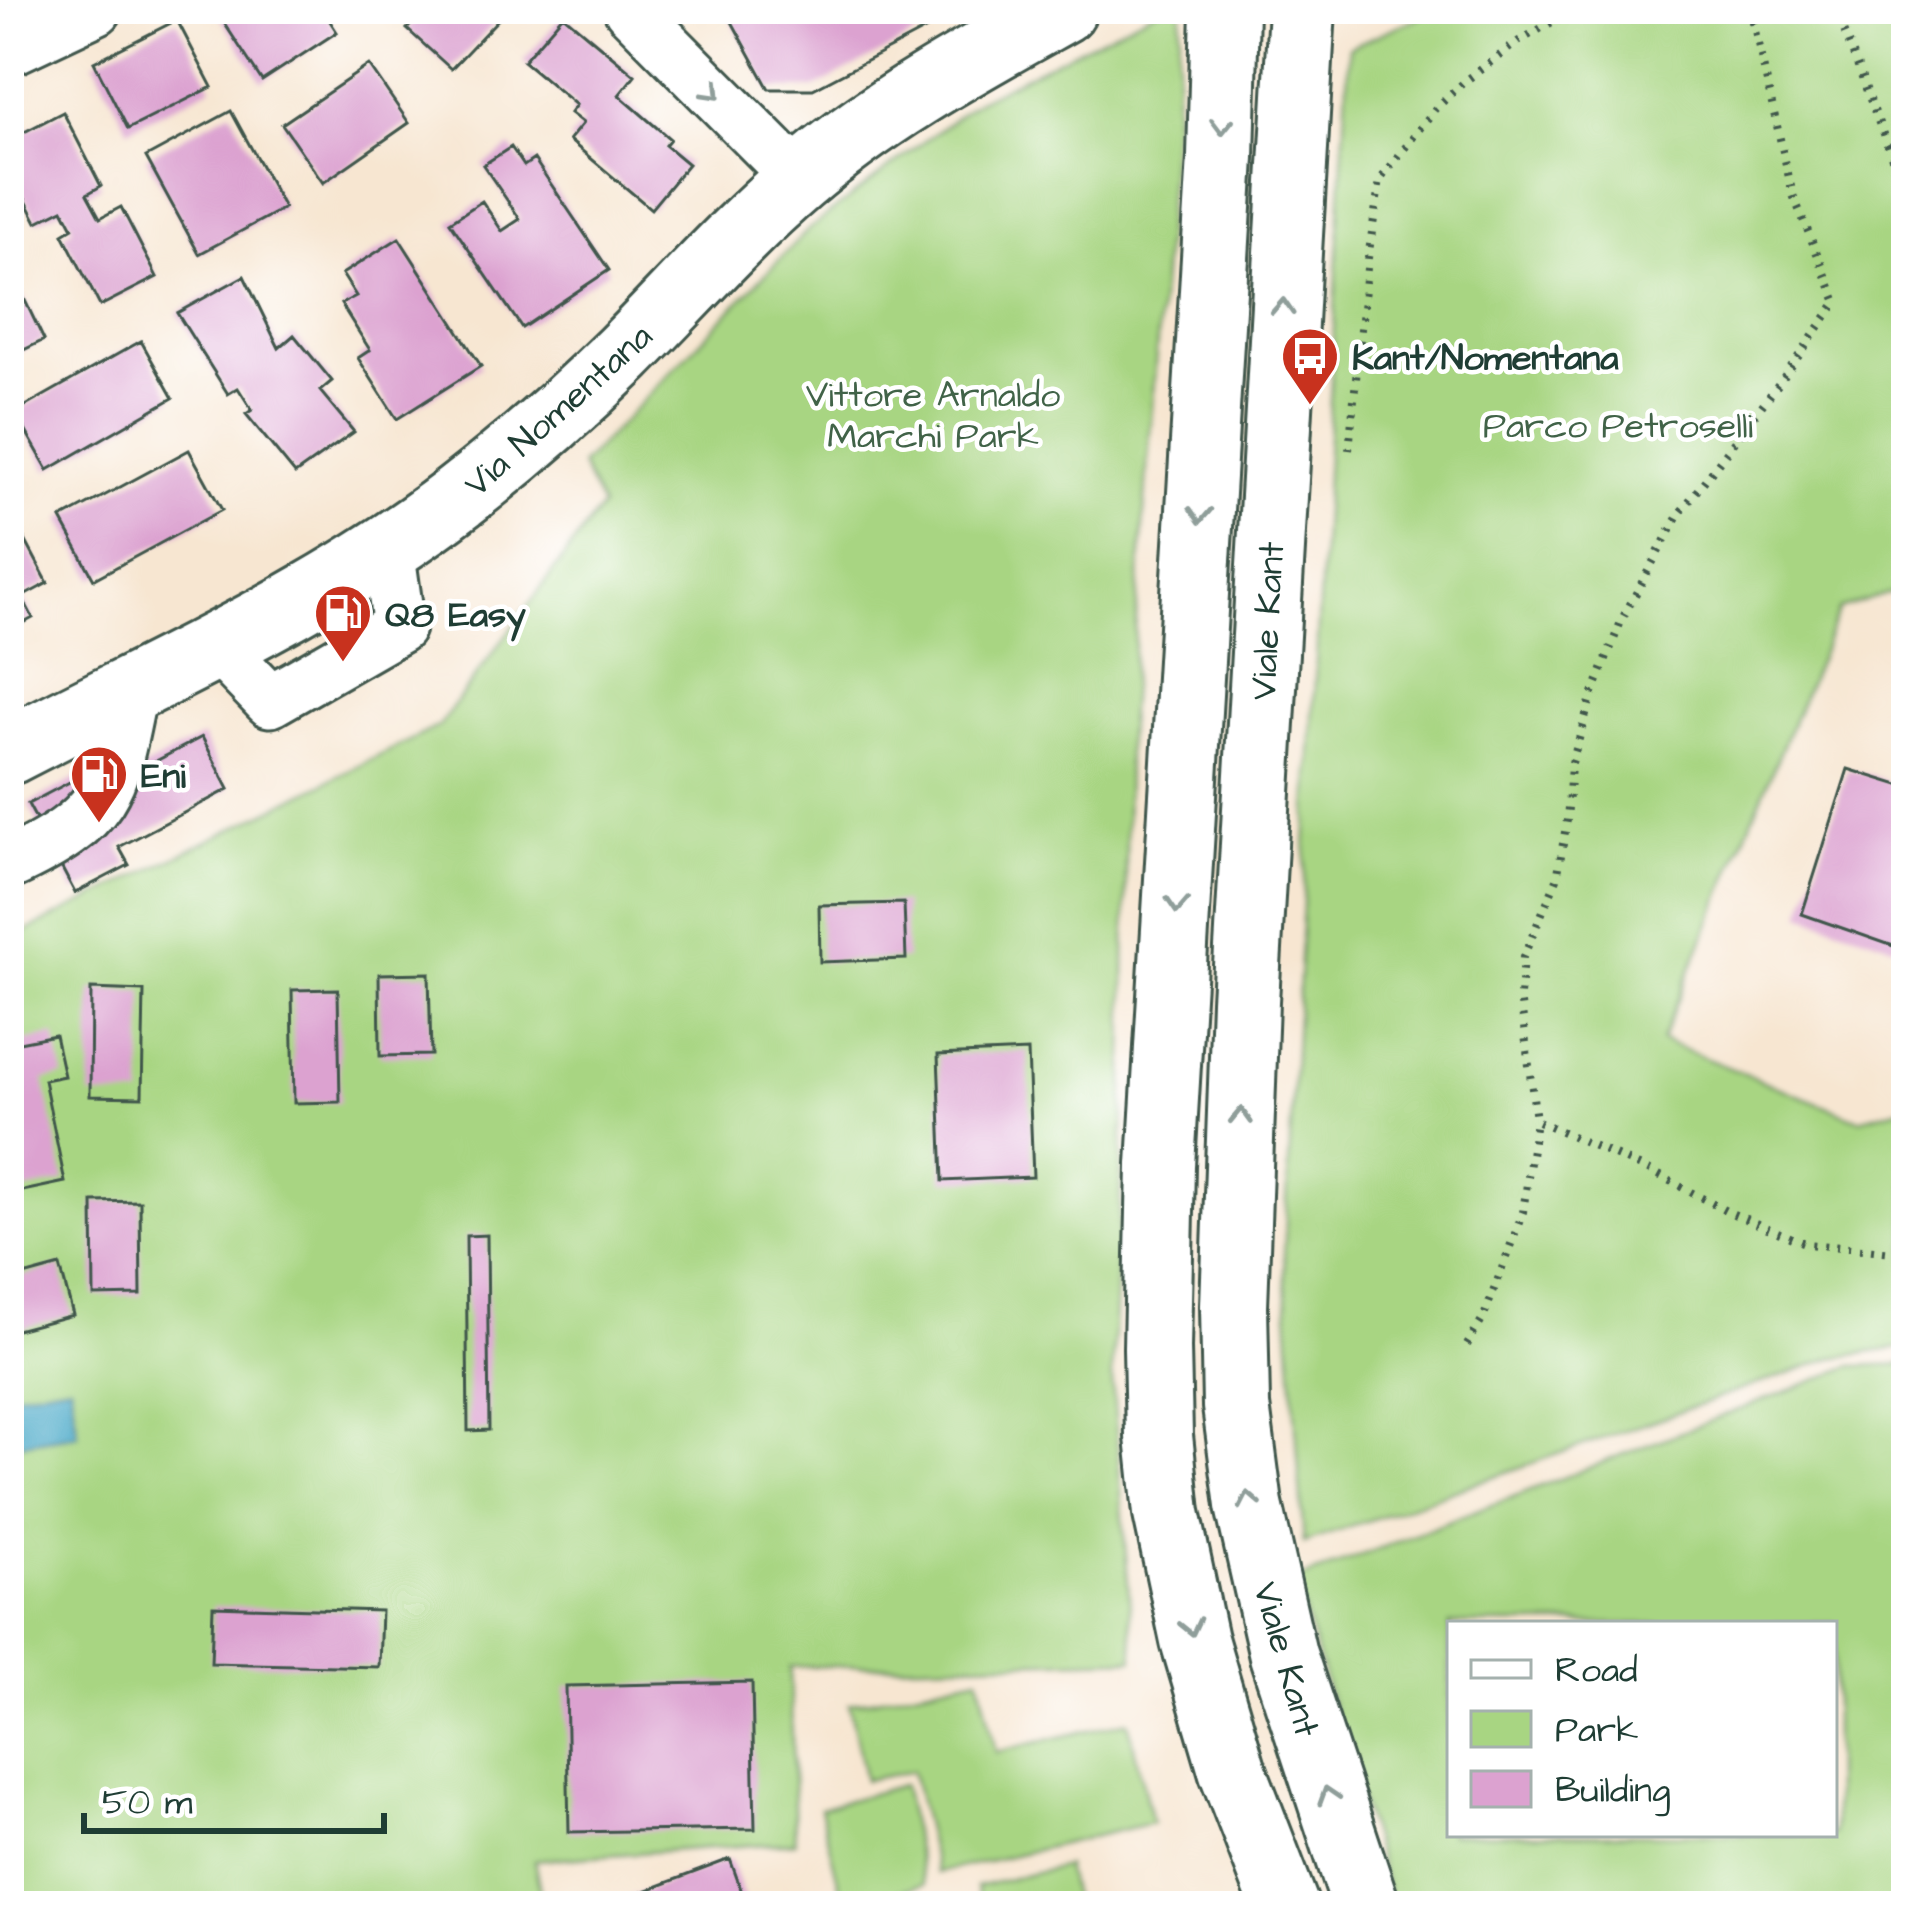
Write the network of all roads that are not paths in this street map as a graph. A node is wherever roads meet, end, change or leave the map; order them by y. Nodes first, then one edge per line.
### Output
1 (96, 9) edge
2 (630, 9) edge
3 (1063, 9) edge
4 (1225, 9) edge
5 (1302, 9) edge
6 (9, 50) edge
7 (799, 179) junction
8 (132, 687) junction
9 (9, 751) edge
10 (9, 864) edge
11 (1161, 1165) junction
12 (1236, 1233) junction
13 (1236, 1406) junction
14 (1171, 1539) junction
15 (1285, 1906) edge
16 (1366, 1906) edge

1 - 6 street
2 -> 7 street
3 - 7 main road, Via Nomentana
4 -> 11 main road, Viale Kant
12 -> 5 main road, Viale Kant
7 - 8 main road, Via Nomentana
8 - 9 main road, Via Nomentana
8 - 10 street
11 - 12 street, Viale Kant
11 - 14 main road, Viale Kant
12 - 13 main road, Viale Kant
13 - 14 street, Viale Kant
16 -> 13 main road, Viale Kant
14 -> 15 main road, Viale Kant

